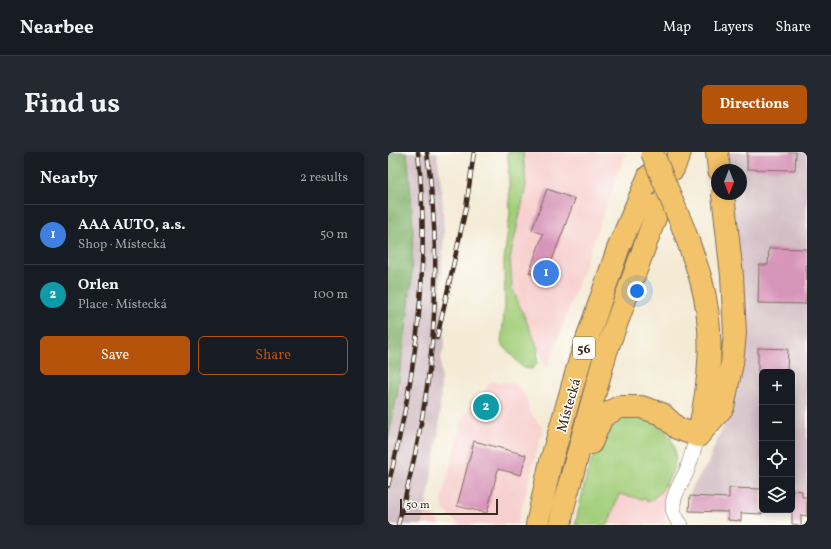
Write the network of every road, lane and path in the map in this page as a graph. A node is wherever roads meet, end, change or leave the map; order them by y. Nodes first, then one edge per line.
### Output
1 (652, 152) edge
2 (717, 152) edge
3 (719, 164) edge
4 (649, 176) dead end
5 (724, 200) edge
6 (660, 204) dead end
7 (698, 436) junction
8 (564, 504) junction
9 (537, 525) edge
10 (560, 525) edge
11 (681, 525) edge

1 - 7 highway, bridge
2 - 3 highway
4 - 9 highway, Místecká / 56
5 - 7 highway
6 - 8 highway, Místecká / 56
7 - 8 highway
7 - 11 street
8 - 10 highway, Místecká / 56

